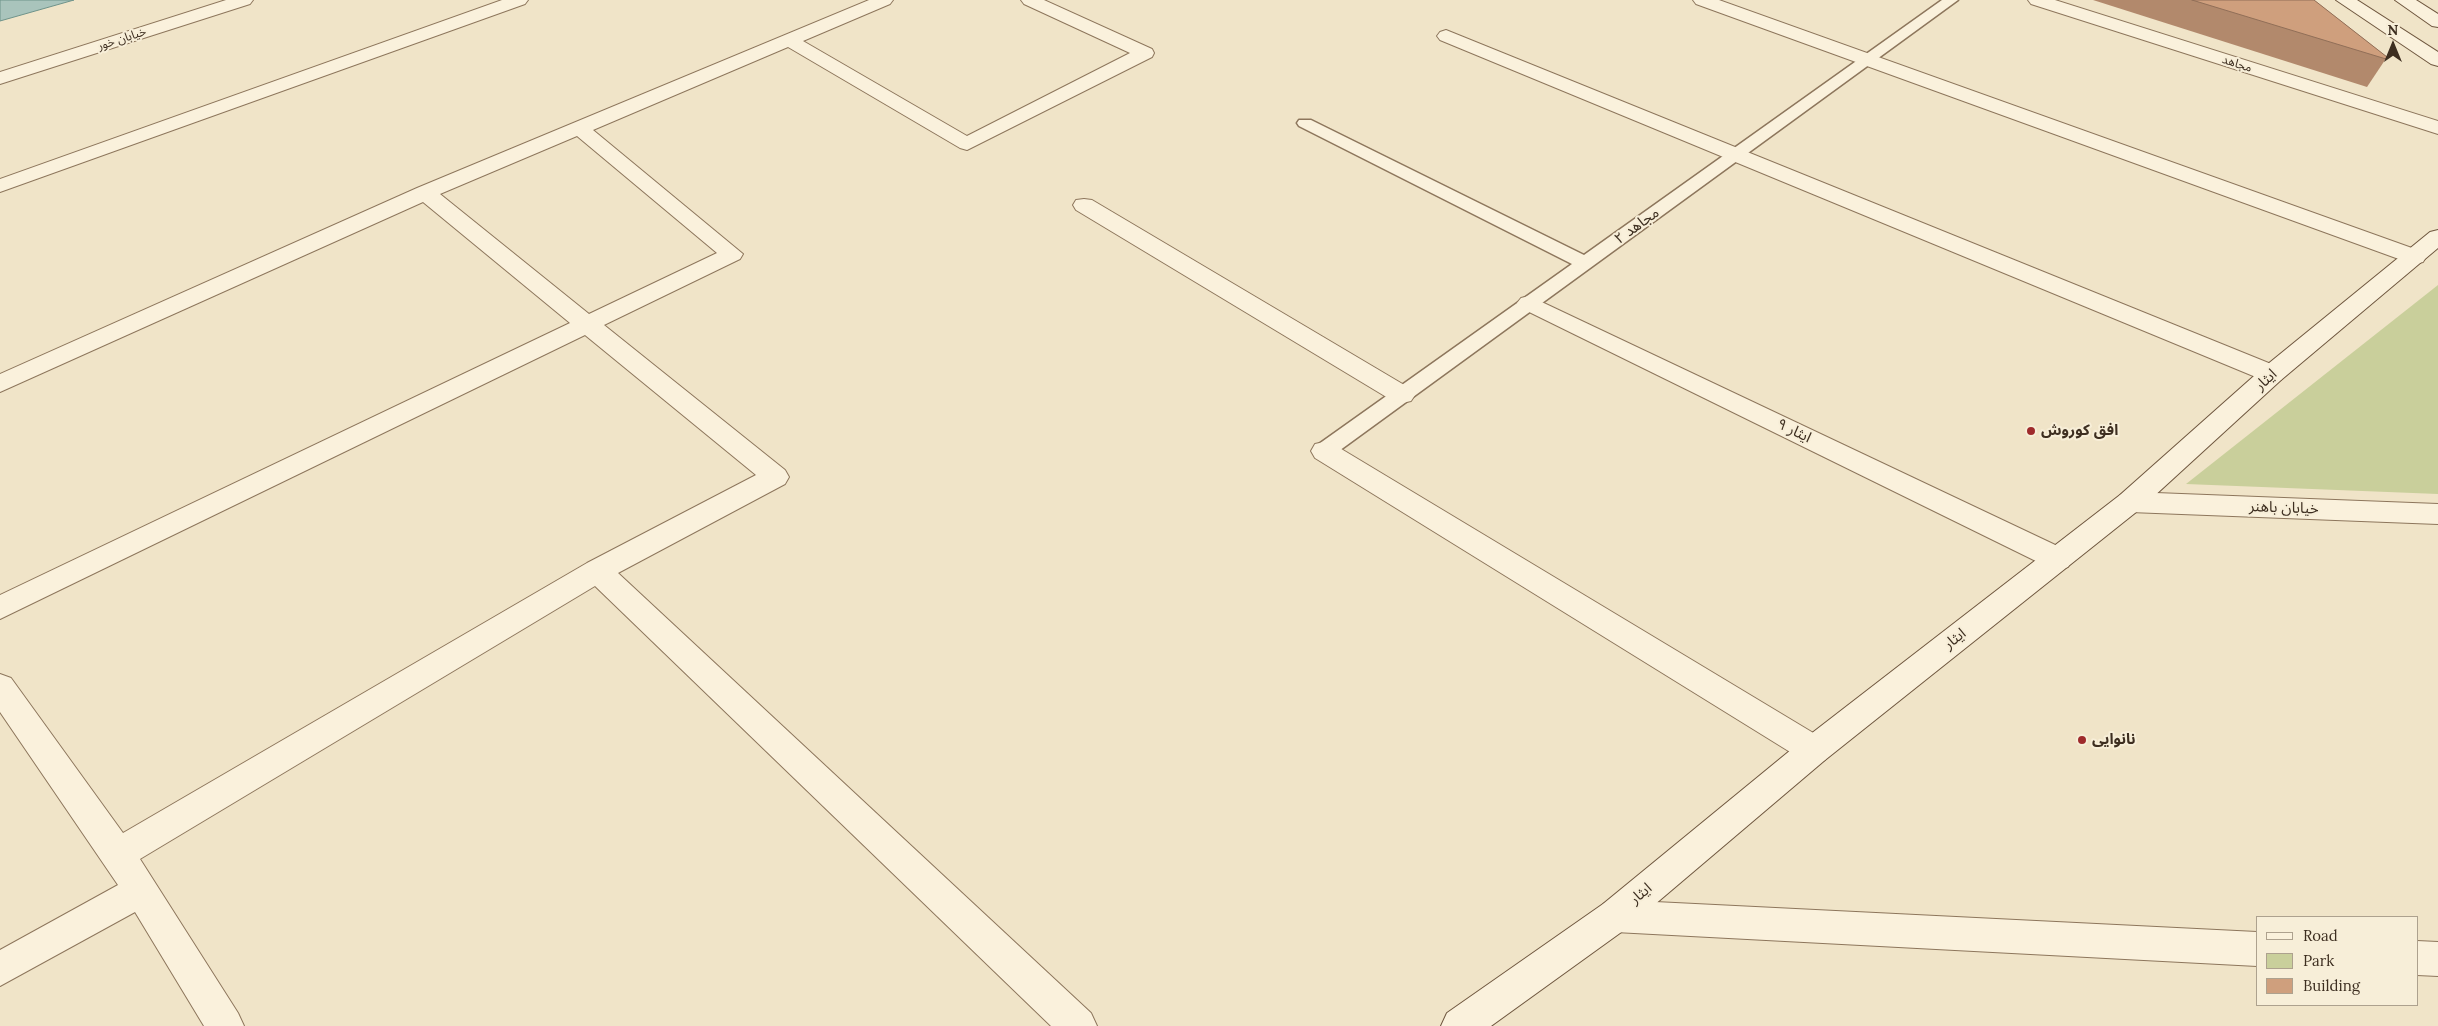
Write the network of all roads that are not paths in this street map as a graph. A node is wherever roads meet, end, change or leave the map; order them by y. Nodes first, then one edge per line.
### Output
1 (244, 0) edge
2 (519, 0) edge
3 (884, 0) edge
4 (1030, 0) edge
5 (1702, 0) edge
6 (1951, 0) edge
7 (2037, 0) edge
8 (2345, 0) edge
9 (2404, 0) edge
10 (2438, 22) edge
11 (1446, 36) dead end
12 (789, 40) junction
13 (1867, 60) junction
14 (2438, 60) edge
15 (0, 78) edge
16 (1305, 123) dead end
17 (579, 128) junction
18 (2438, 128) edge
19 (1736, 154) junction
20 (0, 186) edge
21 (425, 193) junction
22 (1084, 205) dead end
23 (2438, 237) edge
24 (2415, 258) junction
25 (1585, 263) junction
26 (1530, 303) junction
27 (587, 323) junction
28 (2272, 374) junction
29 (0, 384) edge
30 (1402, 395) junction
31 (1324, 452) joint
32 (2130, 502) junction
33 (2438, 514) edge
34 (2058, 559) junction
35 (596, 571) junction
36 (0, 608) edge
37 (0, 688) edge
38 (1814, 750) junction
39 (118, 854) junction
40 (140, 891) junction
41 (1615, 916) junction
42 (2256, 950) edge
43 (2418, 958) edge
44 (2438, 959) edge
45 (0, 969) edge
46 (1474, 1021) edge
47 (225, 1026) edge
48 (1078, 1026) edge

1 - 15 street, خیابان خور
2 - 20 street
3 - 12 street
4 - 12 street
5 - 13 street
6 - 13 lane, مجاهد ۲
7 - 18 street, مجاهد
8 - 14 street
9 - 10 street
11 - 19 street
12 - 17 street
13 - 19 lane, مجاهد ۲
13 - 24 street
16 - 25 lane
17 - 21 street
17 - 27 street
19 - 25 lane, مجاهد ۲
19 - 28 street
21 - 27 street
21 - 29 street
22 - 30 street
23 - 24 street, ایثار
24 - 28 street, ایثار
25 - 26 lane, مجاهد ۲
26 - 30 lane, مجاهد ۲
26 - 34 street, ایثار ۹
27 - 35 street
27 - 36 street
28 - 32 street, ایثار
30 - 31 lane, مجاهد ۲
31 - 38 street
32 - 33 street, خیابان باهنر
32 - 34 street, ایثار
34 - 38 street, ایثار
35 - 39 street
35 - 48 street
37 - 39 street
38 - 41 street, ایثار
39 - 40 street
40 - 45 street
40 - 47 street
41 - 42 street
41 - 46 street, ایثار
43 - 44 street

